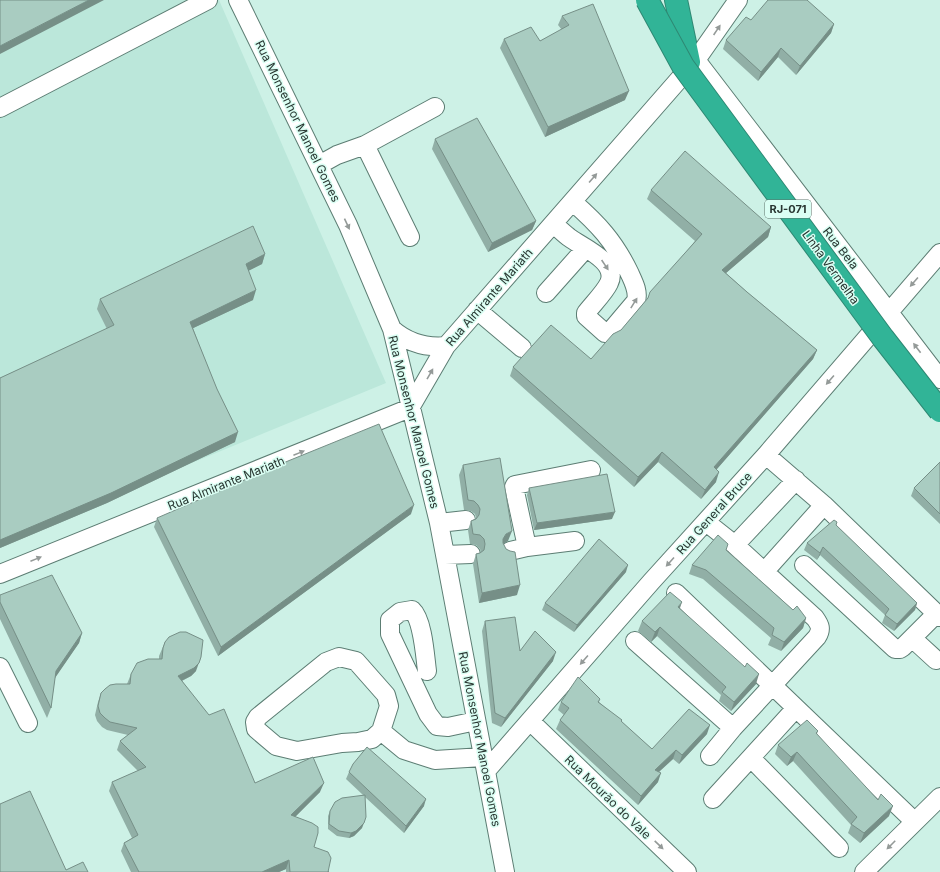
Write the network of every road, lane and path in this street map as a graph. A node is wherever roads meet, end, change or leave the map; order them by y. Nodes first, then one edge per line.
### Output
1 (208, 0) edge
2 (238, 0) edge
3 (647, 0) edge
4 (655, 0) edge
5 (676, 0) edge
6 (738, 0) edge
7 (693, 61) junction
8 (435, 107) dead end
9 (0, 108) edge
10 (365, 145) junction
11 (319, 164) junction
12 (572, 202) junction
13 (553, 224) junction
14 (410, 237) dead end
15 (586, 248) junction
16 (940, 253) edge
17 (546, 293) dead end
18 (477, 310) junction
19 (889, 311) junction
20 (392, 329) junction
21 (446, 346) junction
22 (522, 348) dead end
23 (940, 379) edge
24 (940, 400) edge
25 (410, 408) junction
26 (940, 412) edge
27 (766, 455) junction
28 (592, 470) dead end
29 (796, 480) junction
30 (824, 505) junction
31 (466, 520) dead end
32 (706, 522) junction
33 (439, 523) junction
34 (576, 541) dead end
35 (735, 545) junction
36 (527, 547) junction
37 (510, 550) edge
38 (471, 554) dead end
39 (446, 555) junction
40 (804, 565) dead end
41 (764, 572) junction
42 (0, 574) edge
43 (676, 592) dead end
44 (938, 615) edge
45 (912, 638) junction
46 (635, 641) dead end
47 (936, 660) dead end
48 (0, 667) edge
49 (427, 671) dead end
50 (772, 684) junction
51 (796, 708) junction
52 (476, 721) junction
53 (530, 721) junction
54 (28, 723) dead end
55 (733, 728) junction
56 (381, 731) junction
57 (710, 756) dead end
58 (751, 758) junction
59 (485, 764) junction
60 (940, 796) edge
61 (713, 799) dead end
62 (914, 821) junction
63 (839, 848) dead end
64 (505, 872) edge
65 (687, 872) edge
66 (864, 872) edge

1 - 9 street
2 - 11 street, Rua Monsenhor Manoel Gomes
3 - 26 highway, Linha Vermelha / RJ-071, bridge
4 - 7 highway, Linha Vermelha / RJ-071
5 - 7 highway
7 -> 6 street, Rua Almirante Mariath
12 -> 7 street, Rua Almirante Mariath
7 - 19 street, Rua Bela
7 - 24 highway, Linha Vermelha / RJ-071
8 - 10 street
10 - 11 street
10 - 14 street
11 -> 20 street, Rua Monsenhor Manoel Gomes
12 - 13 street, Rua Almirante Mariath
15 -> 12 street
13 - 15 street
13 - 18 street, Rua Almirante Mariath
15 - 17 street
16 -> 19 street, Rua General Bruce
18 - 21 street, Rua Almirante Mariath
18 - 22 street
23 -> 19 street, Rua Bela
19 -> 27 street, Rua General Bruce
20 - 21 street
20 - 25 street, Rua Monsenhor Manoel Gomes
25 -> 21 street, Rua Almirante Mariath
25 - 33 street, Rua Monsenhor Manoel Gomes
42 -> 25 street, Rua Almirante Mariath
27 - 29 street
27 - 32 street, Rua General Bruce
28 - 36 street
29 - 30 street
29 - 35 street
30 - 41 street
30 - 44 street
31 - 33 street
32 - 35 street
32 -> 53 street, Rua General Bruce
33 - 39 street, Rua Monsenhor Manoel Gomes
34 - 36 street
35 - 41 street
36 - 37 street
38 - 39 street
39 - 52 street, Rua Monsenhor Manoel Gomes
40 - 45 street
41 - 50 street
43 - 50 street
44 - 45 street
45 - 47 street
46 - 55 street
48 - 54 street
49 - 52 street
50 - 51 street
50 - 55 street
51 - 58 street
51 - 62 street
52 - 59 street, Rua Monsenhor Manoel Gomes
53 - 59 street, Rua General Bruce
53 -> 65 street, Rua Mourão do Vale
55 - 57 street
56 - 56 street
56 - 59 street
58 - 61 street
58 - 63 street
59 - 64 street, Rua Monsenhor Manoel Gomes
60 - 62 street
62 -> 66 street

